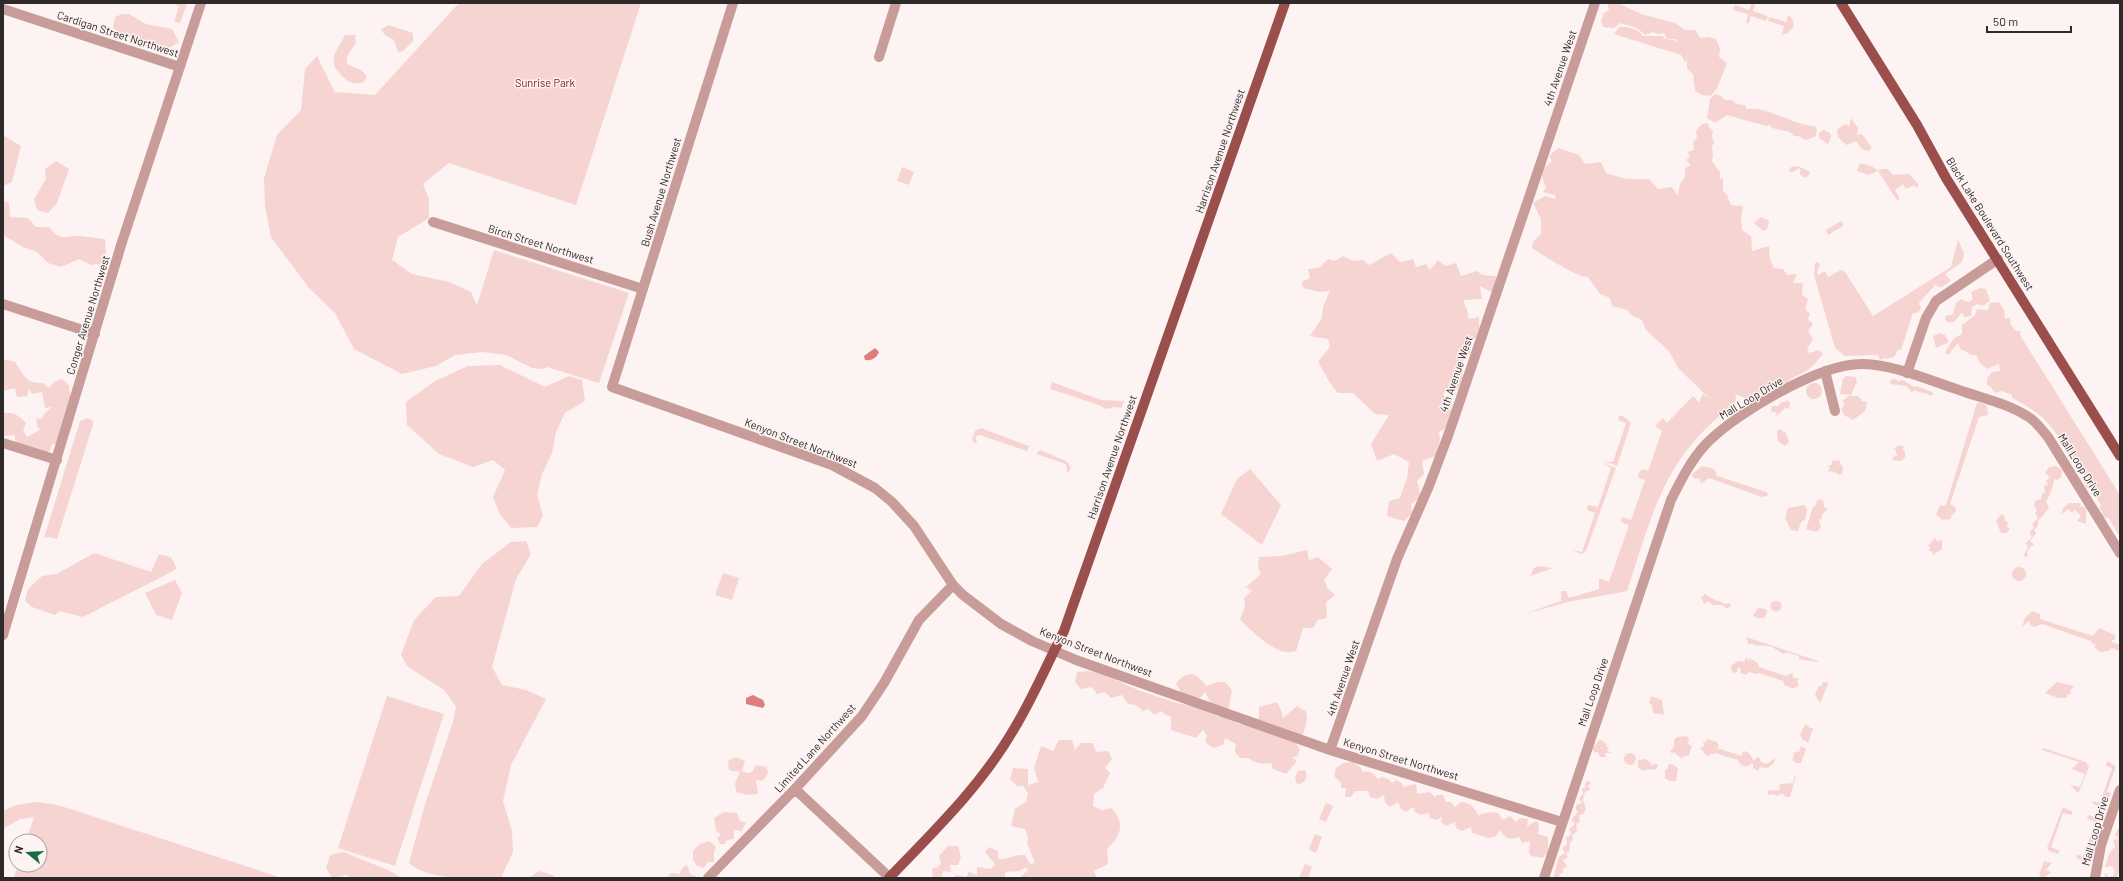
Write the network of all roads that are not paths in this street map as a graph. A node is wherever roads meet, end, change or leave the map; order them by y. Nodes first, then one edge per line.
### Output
1 (201, 3) edge
2 (733, 3) edge
3 (896, 3) edge
4 (1285, 3) edge
5 (1595, 3) edge
6 (1841, 3) edge
7 (3, 9) edge
8 (879, 57) dead end
9 (180, 67) junction
10 (433, 222) dead end
11 (1998, 259) junction
12 (643, 289) junction
13 (3, 304) edge
14 (95, 334) junction
15 (1825, 371) junction
16 (1908, 373) junction
17 (612, 387) joint
18 (1835, 411) dead end
19 (3, 443) edge
20 (2120, 456) edge
21 (57, 460) junction
22 (2120, 553) edge
23 (953, 585) junction
24 (3, 635) edge
25 (1054, 650) junction
26 (1330, 750) junction
27 (795, 789) junction
28 (2120, 790) edge
29 (2116, 812) edge
30 (1562, 822) junction
31 (708, 878) edge
32 (889, 878) edge
33 (1544, 878) edge
34 (2095, 878) edge

1 - 9 street, Conger Avenue Northwest
2 - 12 street, Bush Avenue Northwest
3 - 8 street
4 - 25 main road, Harrison Avenue Northwest
5 - 26 street, 4th Avenue West
6 - 11 main road, Black Lake Boulevard Southwest
7 - 9 street, Cardigan Street Northwest
9 - 14 street, Conger Avenue Northwest
10 - 12 street, Birch Street Northwest
11 - 16 street
11 - 20 main road, Black Lake Boulevard Southwest
12 - 17 street, Bush Avenue Northwest
13 - 14 street
14 - 21 street, Conger Avenue Northwest
15 - 16 street, Mall Loop Drive
15 - 18 street
15 - 30 street, Mall Loop Drive
16 - 22 street, Mall Loop Drive
17 - 23 street, Kenyon Street Northwest
19 - 21 street
21 - 24 street, Conger Avenue Northwest
23 - 25 street, Kenyon Street Northwest
23 - 27 street, Limited Lane Northwest
25 - 26 street, Kenyon Street Northwest
25 - 32 main road, Harrison Avenue Northwest
26 - 30 street, Kenyon Street Northwest
27 - 31 street, Limited Lane Northwest
27 - 32 street
28 - 29 street, Mall Loop Drive
29 - 34 street, Mall Loop Drive
30 - 33 street, Mall Loop Drive

